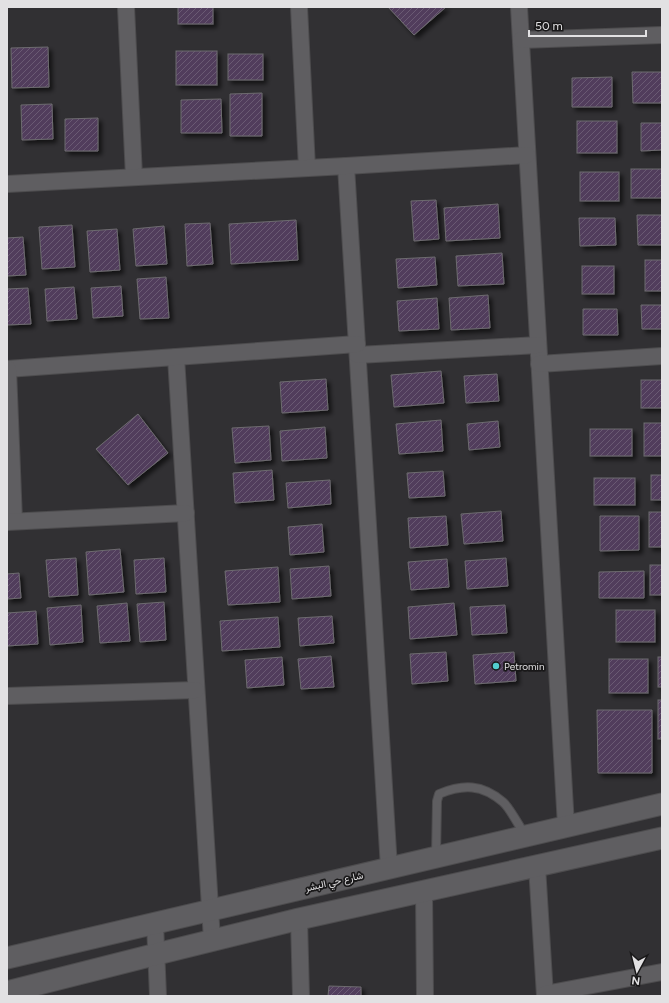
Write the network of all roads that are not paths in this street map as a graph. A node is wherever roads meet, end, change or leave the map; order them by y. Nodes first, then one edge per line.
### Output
1 (126, 7) edge
2 (299, 7) edge
3 (519, 7) edge
4 (662, 35) edge
5 (521, 40) junction
6 (527, 154) junction
7 (346, 166) junction
8 (307, 168) junction
9 (134, 177) junction
10 (7, 184) edge
11 (538, 345) junction
12 (358, 350) junction
13 (662, 356) edge
14 (176, 357) junction
15 (539, 364) junction
16 (8, 369) edge
17 (186, 513) junction
18 (11, 521) edge
19 (196, 690) junction
20 (7, 696) edge
21 (662, 804) edge
22 (566, 826) junction
23 (526, 836) junction
24 (662, 838) edge
25 (436, 857) junction
26 (537, 866) junction
27 (389, 868) junction
28 (424, 892) junction
29 (209, 910) junction
30 (299, 919) junction
31 (156, 923) junction
32 (212, 940) junction
33 (157, 954) junction
34 (7, 958) edge
35 (662, 972) edge
36 (7, 992) edge
37 (545, 995) edge
38 (158, 996) edge
39 (301, 996) edge
40 (425, 996) edge

1 - 9 street
2 - 8 street
3 - 5 street
4 - 5 street
5 - 6 street
6 - 7 street
6 - 11 street
7 - 8 street
7 - 12 street
8 - 9 street
9 - 10 street
11 - 12 street
11 - 15 street
12 - 14 street
12 - 27 street
13 - 15 street
14 - 16 street
14 - 17 street
15 - 22 street
16 - 18 street
17 - 18 street
17 - 19 street
19 - 20 street
19 - 29 street
21 - 22 street, شارع حي البشر
22 - 23 street, شارع حي البشر
23 - 25 street, شارع حي البشر
23 - 25 lane
24 - 26 street
25 - 27 street, شارع حي البشر
26 - 28 street
26 - 37 street
27 - 29 street, شارع حي البشر
28 - 30 street
28 - 40 street
29 - 31 street, شارع حي البشر
29 - 32 street
30 - 32 street
30 - 39 street
31 - 33 street
31 - 34 street, شارع حي البشر
32 - 33 street
33 - 36 street
33 - 38 street
35 - 37 street

